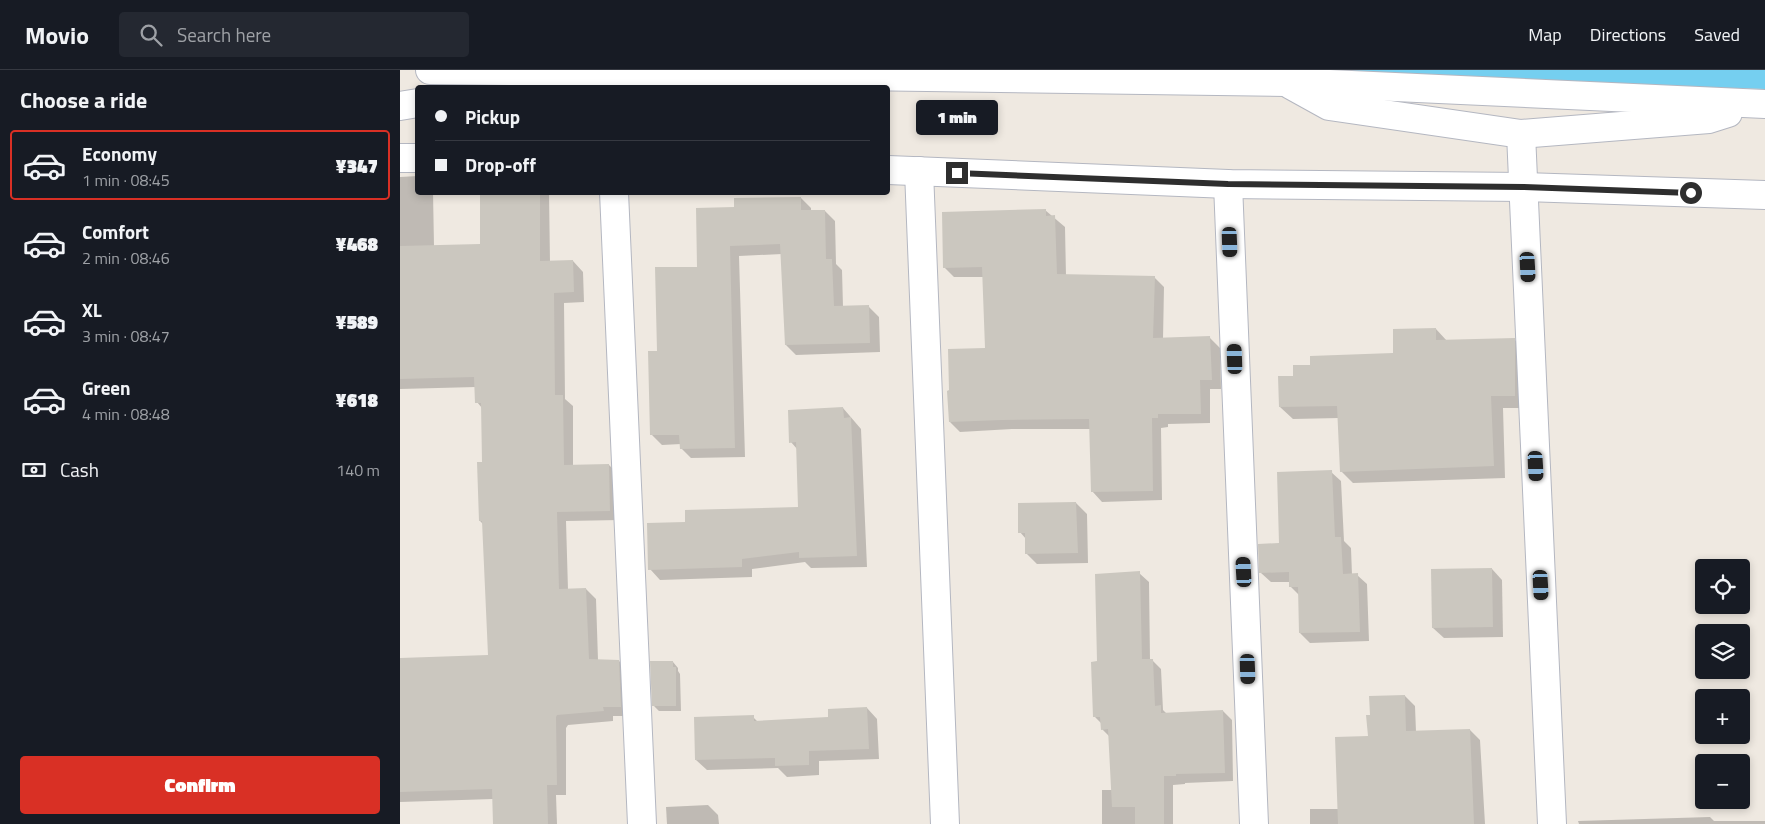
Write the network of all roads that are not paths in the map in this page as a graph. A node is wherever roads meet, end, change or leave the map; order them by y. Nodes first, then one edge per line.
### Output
1 (430, 70) edge
2 (512, 80) edge
3 (1286, 82) junction
4 (415, 104) edge
5 (1760, 104) edge
6 (400, 106) edge
7 (1522, 134) junction
8 (400, 158) edge
9 (415, 158) edge
10 (890, 170) edge
11 (919, 171) junction
12 (1228, 184) junction
13 (1524, 187) junction
14 (614, 195) edge
15 (1765, 195) edge
16 (642, 824) edge
17 (945, 824) edge
18 (1254, 824) edge
19 (1552, 824) edge

1 - 2 street
2 - 3 street
3 - 5 street
3 - 7 street
4 - 6 street
5 - 7 street
7 - 13 street
8 - 9 street
10 - 11 street
11 - 12 street
11 - 17 street
12 - 13 street
12 - 18 street
13 - 15 street
13 - 19 street
14 - 16 street

